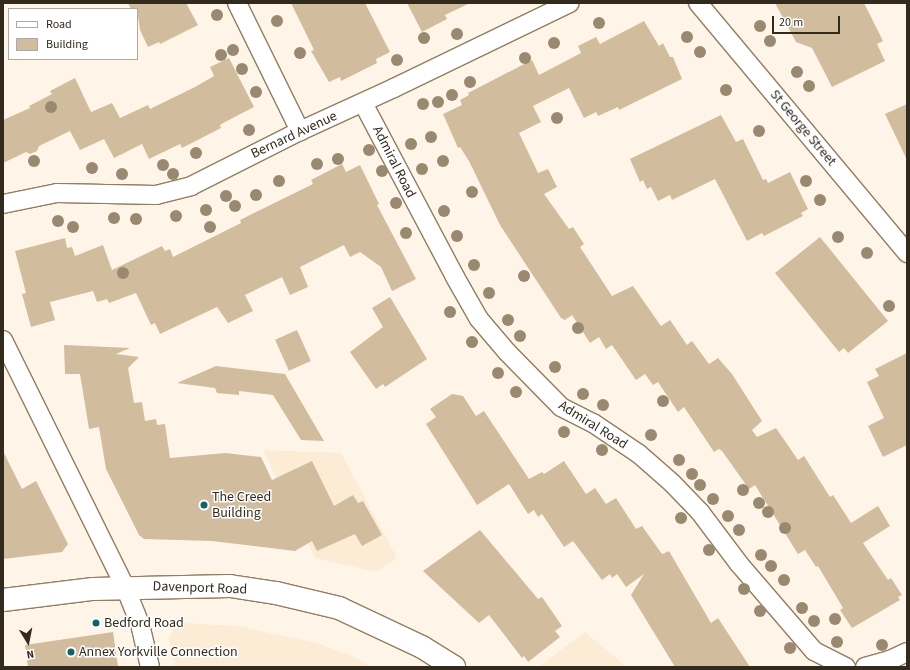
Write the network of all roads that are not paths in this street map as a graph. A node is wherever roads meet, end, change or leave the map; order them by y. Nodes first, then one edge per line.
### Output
1 (237, 3) edge
2 (570, 3) edge
3 (698, 3) edge
4 (363, 103) junction
5 (300, 131) junction
6 (3, 204) edge
7 (907, 254) edge
8 (3, 340) edge
9 (125, 587) junction
10 (3, 600) edge
11 (907, 652) edge
12 (150, 667) edge
13 (454, 667) edge
14 (846, 667) edge
15 (865, 667) edge

1 - 5 street
2 - 4 street, Bernard Avenue
3 - 7 street, St George Street
4 - 5 street, Bernard Avenue
4 - 14 street, Admiral Road
5 - 6 street, Bernard Avenue
8 - 9 street
9 - 10 main road, Davenport Road
9 - 12 street
9 - 13 main road, Davenport Road
11 - 15 street

